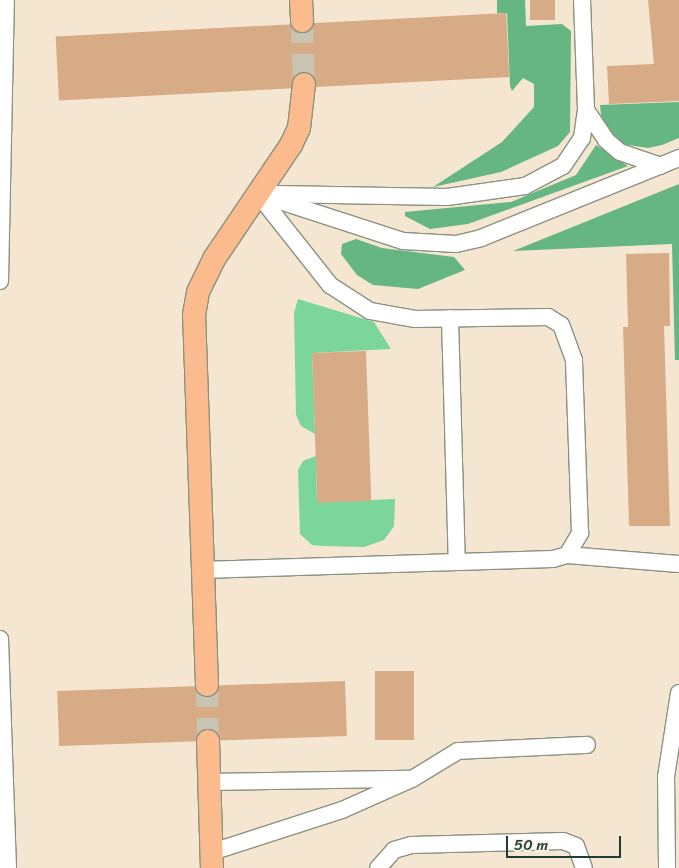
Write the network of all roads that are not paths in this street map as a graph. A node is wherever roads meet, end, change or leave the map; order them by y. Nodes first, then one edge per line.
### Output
1 (6, 0) edge
2 (582, 0) edge
3 (304, 84) tunnel mouth
4 (586, 110) junction
5 (679, 158) edge
6 (661, 166) junction
7 (258, 194) junction
8 (0, 279) edge
9 (450, 318) junction
10 (567, 555) junction
11 (457, 562) junction
12 (679, 564) edge
13 (202, 570) junction
14 (0, 639) edge
15 (207, 685) tunnel mouth
16 (679, 694) edge
17 (208, 741) tunnel mouth
18 (587, 745) dead end
19 (412, 779) junction
20 (209, 782) junction
21 (212, 860) edge
22 (8, 868) edge
23 (378, 868) edge
24 (584, 868) edge
25 (667, 868) edge

1 - 8 street
2 - 4 street
3 - 7 highway
4 - 6 street
4 - 7 street
5 - 6 street
6 - 7 street
7 - 9 street
7 - 13 highway
9 - 10 street
9 - 11 street
10 - 11 street
10 - 12 street
11 - 13 street
13 - 15 highway
14 - 22 street
16 - 25 street
17 - 20 highway
18 - 19 street
19 - 20 street
19 - 21 street
20 - 21 highway
23 - 24 street

